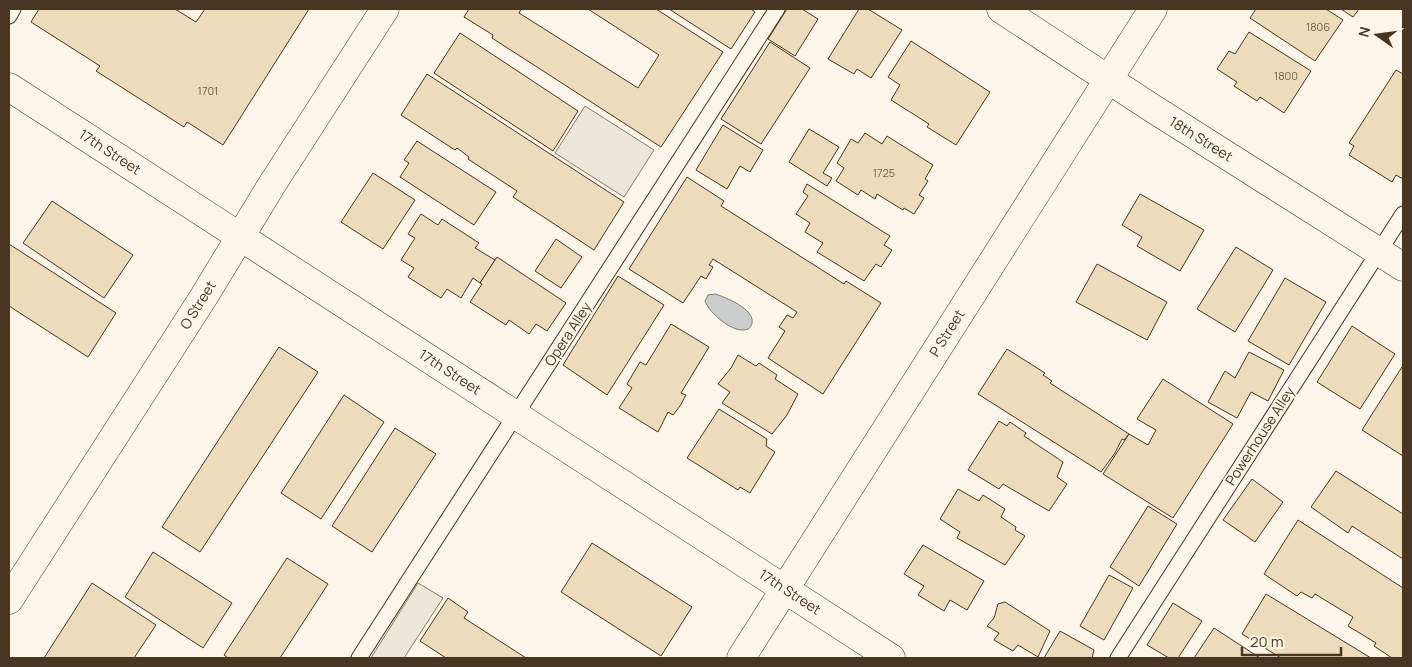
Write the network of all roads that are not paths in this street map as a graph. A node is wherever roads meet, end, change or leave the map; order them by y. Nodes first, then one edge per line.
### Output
1 (13, 9) edge
2 (385, 9) edge
3 (777, 9) edge
4 (1001, 9) edge
5 (1153, 9) edge
6 (9, 16) edge
7 (1109, 79) junction
8 (9, 87) edge
9 (1403, 214) edge
10 (240, 236) junction
11 (1379, 251) junction
12 (1403, 267) edge
13 (516, 415) junction
14 (785, 589) junction
15 (9, 600) edge
16 (359, 658) edge
17 (741, 658) edge
18 (891, 658) edge
19 (1118, 658) edge

1 - 6 lane
2 - 10 street, O Street
3 - 13 lane, Opera Alley
4 - 7 street, 18th Street
5 - 7 street, P Street
7 - 11 street, 18th Street
7 - 14 street, P Street
8 - 10 street, 17th Street
9 - 11 lane, Powerhouse Alley
10 - 13 street, 17th Street
10 - 15 street, O Street
11 - 12 street, 18th Street
11 - 19 lane, Powerhouse Alley
13 - 14 street, 17th Street
13 - 16 lane, Opera Alley
14 - 17 street, P Street
14 - 18 street, 17th Street

